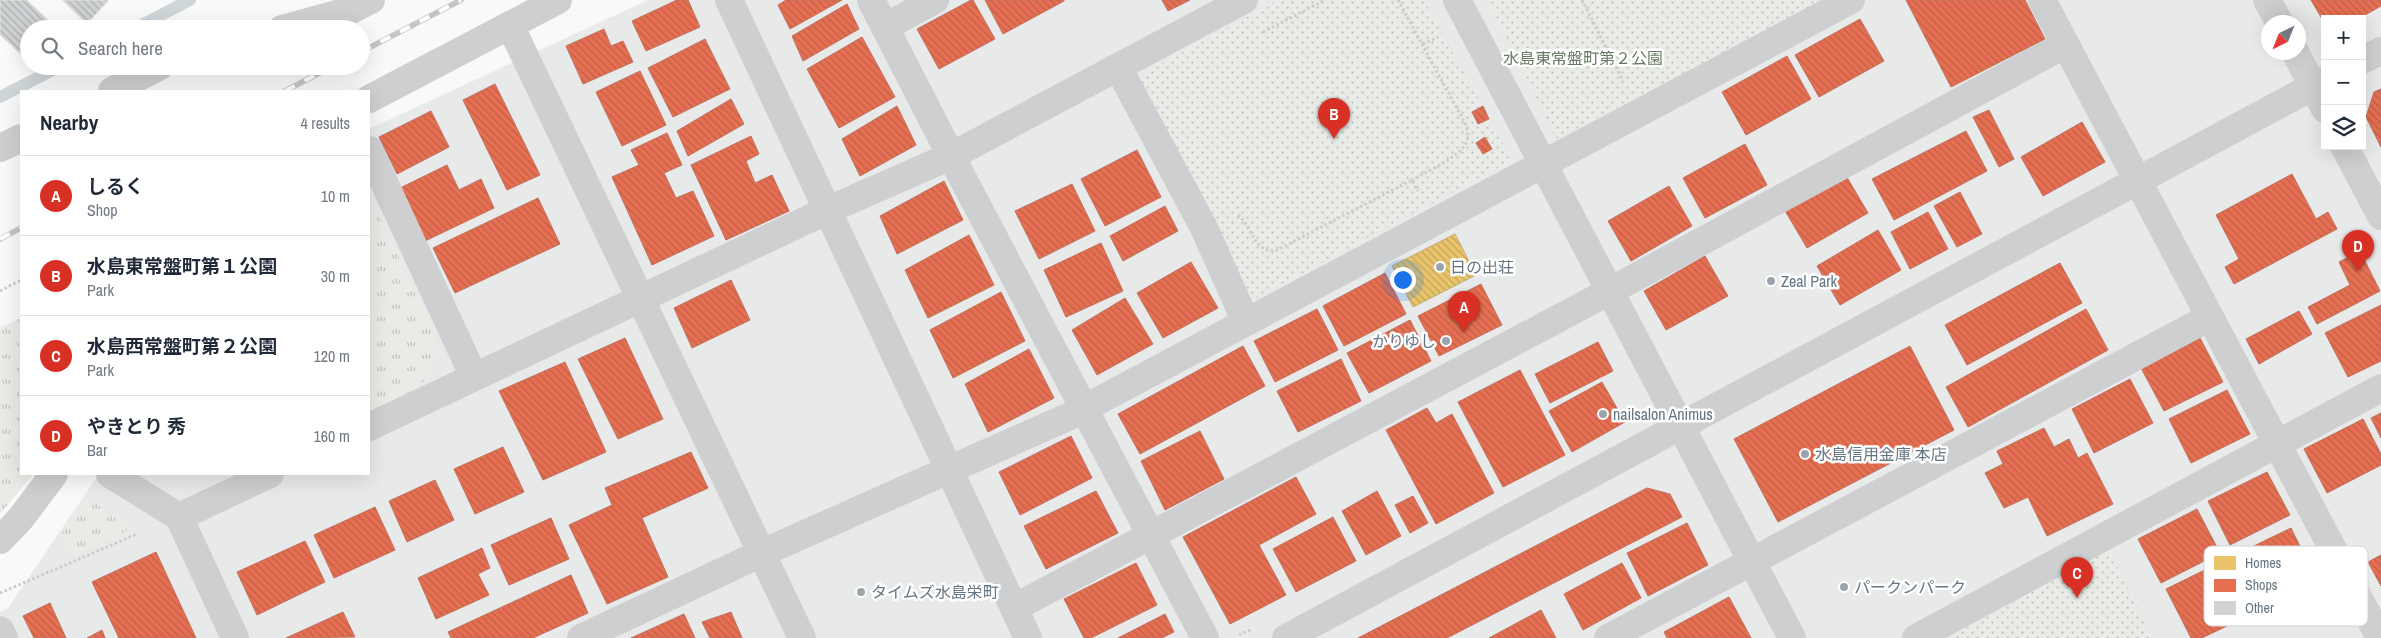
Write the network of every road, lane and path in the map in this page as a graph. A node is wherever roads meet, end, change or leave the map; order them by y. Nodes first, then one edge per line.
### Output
1 (371, 0) edge
2 (558, 0) edge
3 (728, 0) edge
4 (871, 0) edge
5 (935, 0) edge
6 (1325, 0) edge
7 (1398, 0) edge
8 (1457, 0) edge
9 (1582, 0) edge
10 (1852, 0) edge
11 (2042, 0) edge
12 (2267, 0) edge
13 (1242, 1) edge
14 (2275, 15) edge
15 (315, 20) edge
16 (510, 25) junction
17 (885, 26) junction
18 (2064, 45) junction
19 (2381, 51) edge
20 (2366, 58) edge
21 (2300, 60) edge
22 (1118, 67) junction
23 (143, 75) edge
24 (114, 90) edge
25 (2321, 92) edge
26 (370, 98) edge
27 (1640, 113) junction
28 (20, 138) edge
29 (0, 148) edge
30 (2346, 150) edge
31 (370, 152) edge
32 (951, 156) junction
33 (1543, 164) junction
34 (1412, 180) junction
35 (2137, 181) junction
36 (828, 210) junction
37 (2381, 216) edge
38 (1434, 222) junction
39 (1204, 228) junction
40 (20, 281) edge
41 (0, 291) edge
42 (1610, 291) junction
43 (640, 298) junction
44 (2210, 317) junction
45 (1246, 322) junction
46 (474, 377) junction
47 (2381, 388) edge
48 (1084, 408) junction
49 (370, 427) edge
50 (1680, 427) junction
51 (2278, 443) junction
52 (950, 471) junction
53 (53, 475) edge
54 (112, 475) edge
55 (268, 475) edge
56 (180, 517) junction
57 (1152, 534) junction
58 (0, 540) edge
59 (2332, 546) edge
60 (762, 553) junction
61 (1752, 561) junction
62 (0, 593) edge
63 (1014, 608) junction
64 (2368, 615) edge
65 (0, 630) edge
66 (4, 638) edge
67 (235, 638) edge
68 (581, 638) edge
69 (802, 638) edge
70 (1028, 638) edge
71 (1205, 638) edge
72 (1286, 638) edge
73 (1608, 638) edge
74 (1792, 638) edge
75 (1916, 638) edge
76 (2380, 638) edge

1 - 15 street
2 - 16 street
3 - 36 street
4 - 17 street
5 - 17 street
6 - 13 path
7 - 34 path
8 - 33 street
9 - 27 path
10 - 27 street
11 - 18 street
12 - 14 street
13 - 22 street
16 - 26 street
16 - 43 street
17 - 32 street
18 - 35 street
18 - 42 street
19 - 20 street
21 - 25 street
22 - 32 street
22 - 39 street
23 - 24 street
25 - 35 street
27 - 33 street
28 - 29 street
30 - 37 street
31 - 46 street
32 - 36 street
32 - 48 street
33 - 38 street
33 - 42 street
34 - 38 path
34 - 39 path
35 - 44 street
35 - 50 street
36 - 43 street
36 - 52 street
38 - 45 street
39 - 45 street
40 - 41 path
42 - 50 street
42 - 57 street
43 - 46 street
43 - 60 street
44 - 51 street
44 - 61 street
45 - 48 street
46 - 49 street
47 - 51 street
48 - 52 street
48 - 57 street
50 - 61 street
50 - 72 street
51 - 59 street
51 - 75 street
52 - 60 street
52 - 63 street
53 - 58 street
54 - 56 street
55 - 56 street
56 - 62 path
56 - 67 street
57 - 63 street
57 - 71 street
60 - 68 street
60 - 69 street
61 - 73 street
61 - 74 street
63 - 70 street
64 - 76 street
65 - 66 street

